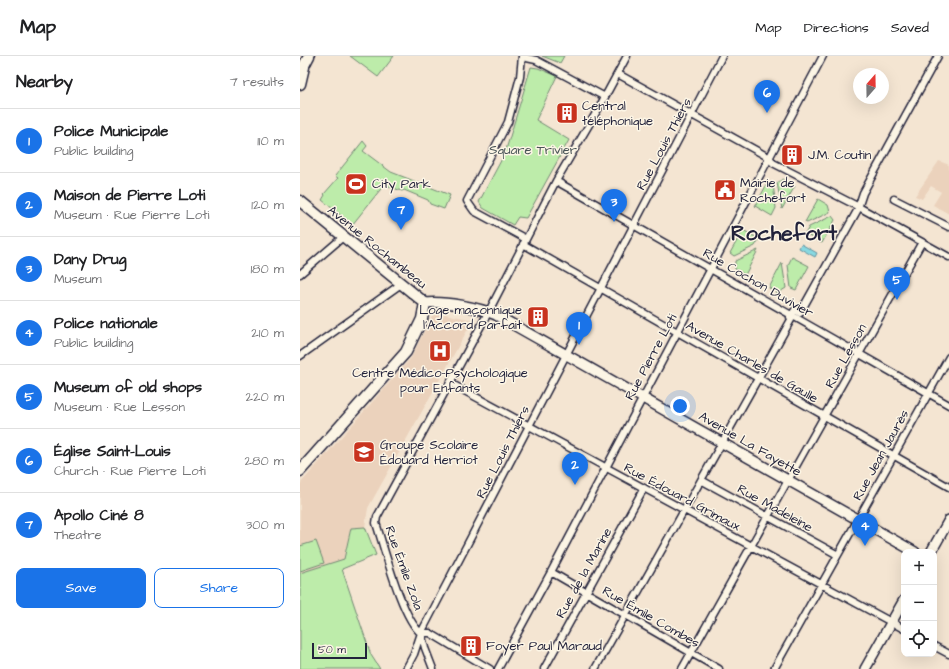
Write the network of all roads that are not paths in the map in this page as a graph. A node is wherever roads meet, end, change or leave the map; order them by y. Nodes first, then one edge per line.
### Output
1 (309, 56) edge
2 (627, 56) edge
3 (722, 56) edge
4 (823, 56) edge
5 (938, 56) edge
6 (522, 57) edge
7 (301, 70) edge
8 (618, 74) junction
9 (300, 84) edge
10 (605, 97) junction
11 (692, 114) junction
12 (770, 158) junction
13 (556, 181) junction
14 (894, 199) dead end
15 (300, 201) edge
16 (857, 206) junction
17 (634, 225) junction
18 (949, 227) edge
19 (343, 237) junction
20 (524, 242) junction
21 (922, 242) junction
22 (949, 257) edge
23 (711, 269) junction
24 (300, 274) edge
25 (401, 284) junction
26 (601, 289) junction
27 (425, 303) junction
28 (489, 311) junction
29 (792, 315) junction
30 (677, 332) junction
31 (566, 354) junction
32 (860, 354) junction
33 (300, 356) edge
34 (949, 357) edge
35 (758, 378) junction
36 (450, 383) junction
37 (929, 394) junction
38 (642, 397) junction
39 (949, 405) edge
40 (825, 417) junction
41 (529, 426) junction
42 (722, 442) junction
43 (894, 456) junction
44 (606, 468) junction
45 (300, 471) edge
46 (701, 480) junction
47 (789, 481) junction
48 (949, 487) edge
49 (644, 488) junction
50 (684, 510) junction
51 (769, 517) junction
52 (858, 520) junction
53 (949, 520) edge
54 (752, 547) junction
55 (910, 549) edge
56 (934, 549) edge
57 (838, 555) junction
58 (551, 572) junction
59 (821, 584) junction
60 (587, 592) junction
61 (901, 605) edge
62 (626, 615) junction
63 (891, 622) junction
64 (901, 627) edge
65 (421, 633) junction
66 (937, 648) edge
67 (692, 653) junction
68 (949, 654) edge
69 (406, 669) edge
70 (434, 669) edge
71 (490, 669) edge
72 (498, 669) edge
73 (544, 669) edge
74 (595, 669) edge
75 (682, 669) edge
76 (719, 669) edge
77 (774, 669) edge
78 (865, 669) edge

1 - 7 main road
2 - 8 street
3 - 11 street, Rue Louis Thiers
4 - 12 street, Rue Pierre Loti
5 - 16 street
6 - 10 street
6 - 20 street, Avenue Charles de Gaulle
7 - 9 main road
8 - 10 street
8 - 11 street
10 - 13 street
11 - 12 street
11 - 17 street, Rue Louis Thiers
12 - 16 street
12 - 23 street, Rue Pierre Loti
13 - 17 street, Rue Cochon Duvivier
13 - 20 street
14 - 18 street
15 - 19 main road, Avenue Rochambeau
16 - 21 street
16 - 29 street
17 - 23 street, Rue Cochon Duvivier
17 - 26 street, Rue Louis Thiers
19 - 24 street
19 - 25 main road, Avenue Rochambeau
20 - 26 street, Avenue Charles de Gaulle
20 - 28 street
21 - 22 street
21 - 32 street, Rue Lesson
23 - 29 street, Rue Cochon Duvivier
23 - 30 street, Rue Pierre Loti
25 - 27 main road, Avenue Rochambeau
25 - 33 street
26 - 30 street, Avenue Charles de Gaulle
26 - 31 street, Rue Louis Thiers
27 - 28 street, Avenue Rochambeau
27 - 45 main road
28 - 31 street, Avenue La Fayette
28 - 36 street
29 - 32 street, Rue Cochon Duvivier
29 - 35 street
30 - 35 street, Avenue Charles de Gaulle
30 - 38 street, Rue Pierre Loti
31 - 38 street, Avenue La Fayette
31 - 41 street, Rue Louis Thiers
32 - 37 street, Rue Cochon Duvivier
32 - 40 street, Rue Lesson
34 - 37 street, Rue Jean Jaurès
35 - 40 street, Avenue Charles de Gaulle
35 - 42 street
36 - 41 street, Rue Édouard Grimaux
36 - 65 street, Rue Émile Zola
37 - 39 street, Rue Cochon Duvivier
37 - 43 street, Rue Jean Jaurès
38 - 42 street, Avenue La Fayette
38 - 44 street, Rue Pierre Loti
40 - 43 street, Avenue Charles de Gaulle
40 - 47 street, Rue Lesson
41 - 44 street, Rue Édouard Grimaux
41 - 65 street, Rue Louis Thiers
42 - 46 street
42 - 47 street, Avenue La Fayette
43 - 48 street, Avenue Charles de Gaulle
43 - 52 street, Rue Jean Jaurès
44 - 49 street, Rue Édouard Grimaux
44 - 58 street, Rue Pierre Loti
46 - 50 street
46 - 51 street, Rue Madeleine
47 - 51 street, Rue Lesson
47 - 52 street, Avenue La Fayette
49 - 50 street, Rue Édouard Grimaux
49 - 60 street, Rue de la Marine
50 - 54 street, Rue Édouard Grimaux
50 - 62 street
51 - 54 street, Rue Lesson
51 - 57 street, Rue Madeleine
52 - 55 street, Avenue La Fayette
52 - 57 street, Rue Jean Jaurès
53 - 56 street
54 - 59 street, Rue Édouard Grimaux
54 - 67 street, Rue Lesson
57 - 59 street, Rue Jean Jaurès
58 - 60 street, Rue Émile Combes
58 - 72 street, Rue Pierre Loti
59 - 63 street, Rue Édouard Grimaux
59 - 77 street, Rue Jean Jaurès
60 - 62 street, Rue Émile Combes
60 - 73 street, Rue de la Marine
61 - 63 street
62 - 67 street, Rue Émile Combes
62 - 74 street
63 - 64 street, Rue Édouard Grimaux
63 - 78 street
65 - 69 street, Rue Louis Thiers
65 - 70 street, Rue Émile Zola
65 - 71 street
66 - 68 street
67 - 75 street, Rue Lesson
67 - 76 street, Rue Émile Combes

